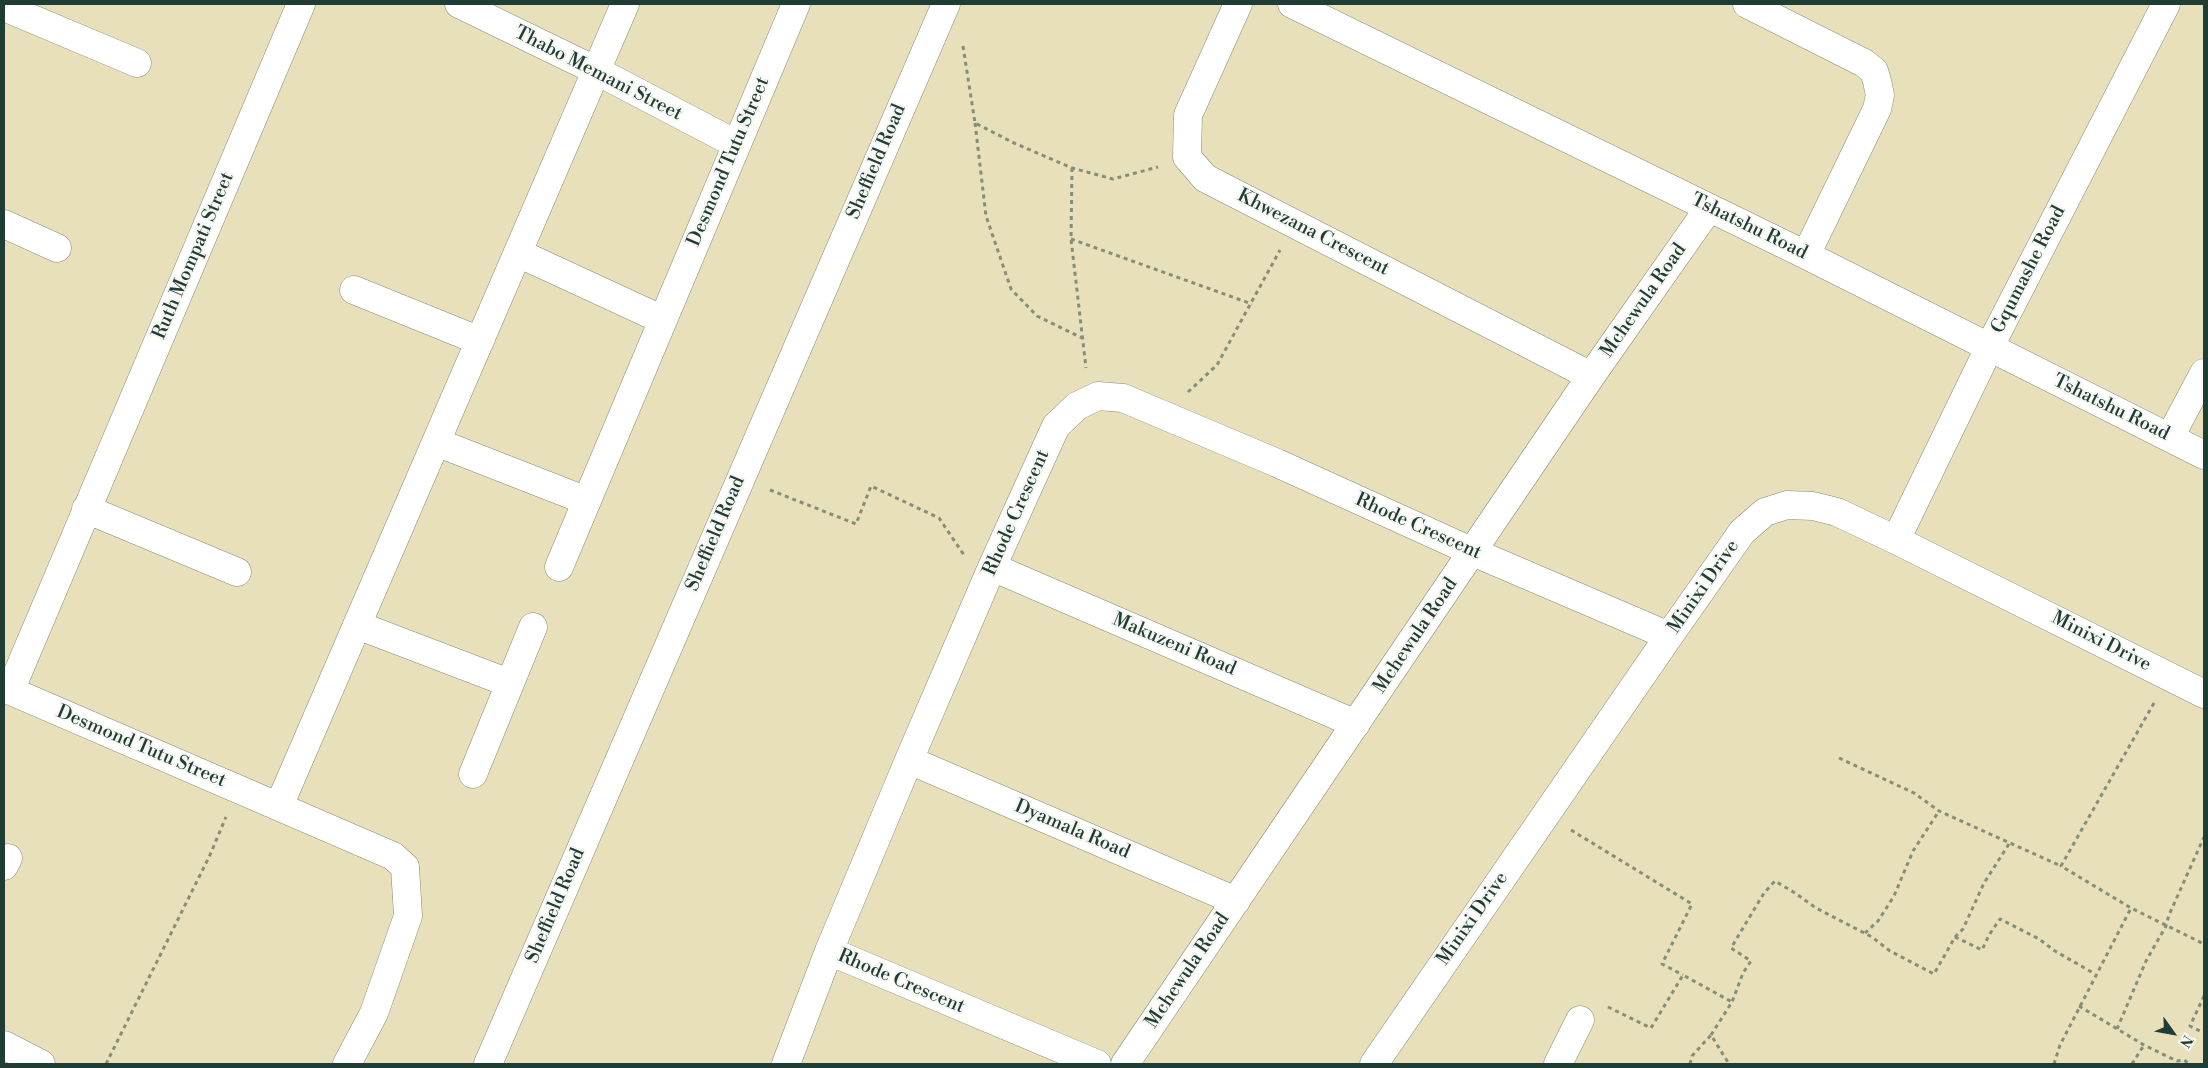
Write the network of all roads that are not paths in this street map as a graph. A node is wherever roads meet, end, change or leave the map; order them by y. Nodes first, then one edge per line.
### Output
1 (301, 4) edge
2 (459, 4) edge
3 (625, 4) edge
4 (796, 4) edge
5 (1238, 4) edge
6 (1292, 4) edge
7 (1747, 4) edge
8 (2166, 4) edge
9 (941, 5) edge
10 (4, 7) edge
11 (137, 63) dead end
12 (597, 71) junction
13 (736, 144) junction
14 (1709, 208) junction
15 (4, 224) edge
16 (57, 248) dead end
17 (518, 253) junction
18 (1806, 255) junction
19 (354, 290) dead end
20 (663, 320) junction
21 (480, 341) junction
22 (1989, 348) junction
23 (2204, 373) edge
24 (1591, 376) junction
25 (2170, 437) junction
26 (436, 442) junction
27 (2204, 455) edge
28 (587, 501) junction
29 (86, 509) junction
30 (1896, 540) junction
31 (1474, 552) junction
32 (559, 567) dead end
33 (992, 567) junction
34 (237, 572) dead end
35 (357, 625) junction
36 (533, 627) dead end
37 (1669, 636) junction
38 (509, 683) junction
39 (7, 689) edge
40 (2204, 694) edge
41 (1356, 724) junction
42 (909, 760) junction
43 (472, 774) dead end
44 (279, 806) junction
45 (1236, 901) junction
46 (829, 951) junction
47 (1580, 1020) road end
48 (4, 1045) edge
49 (41, 1064) edge
50 (347, 1064) edge
51 (488, 1064) edge
52 (786, 1064) edge
53 (1097, 1064) edge
54 (1125, 1064) edge
55 (1374, 1064) edge
56 (1558, 1064) edge

1 - 29 street, Ruth Mompati Street
2 - 12 street, Thabo Memani Street
3 - 12 street
4 - 13 street, Desmond Tutu Street
5 - 24 street, Khwezana Crescent
6 - 14 street, Tshatshu Road
7 - 18 street
8 - 22 street, Gqumashe Road
9 - 51 street, Sheffield Road
10 - 11 street
12 - 13 street, Thabo Memani Street
12 - 17 street
13 - 20 street, Desmond Tutu Street
14 - 18 street, Tshatshu Road
14 - 24 street, Mchewula Road
15 - 16 street
17 - 20 street
17 - 21 street
18 - 22 street, Tshatshu Road
19 - 21 street
20 - 28 street, Desmond Tutu Street
21 - 26 street
22 - 25 street, Tshatshu Road
22 - 30 street, Gqumashe Road
23 - 25 street
24 - 31 street, Mchewula Road
25 - 27 street, Tshatshu Road
26 - 28 street
26 - 35 street
28 - 32 street, Desmond Tutu Street
29 - 34 street
29 - 39 street, Ruth Mompati Street
30 - 37 street, Minixi Drive
30 - 40 street, Minixi Drive
31 - 33 street, Rhode Crescent
31 - 37 street, Rhode Crescent
31 - 41 street, Mchewula Road
33 - 41 street, Makuzeni Road
33 - 42 street, Rhode Crescent
35 - 38 street
35 - 44 street
36 - 38 street
37 - 55 street, Minixi Drive
38 - 43 street
39 - 44 street, Desmond Tutu Street
41 - 45 street, Mchewula Road
42 - 45 street, Dyamala Road
42 - 46 street, Rhode Crescent
44 - 50 street, Desmond Tutu Street
45 - 54 street, Mchewula Road
46 - 52 street
46 - 53 street, Rhode Crescent
47 - 56 street
48 - 49 street

